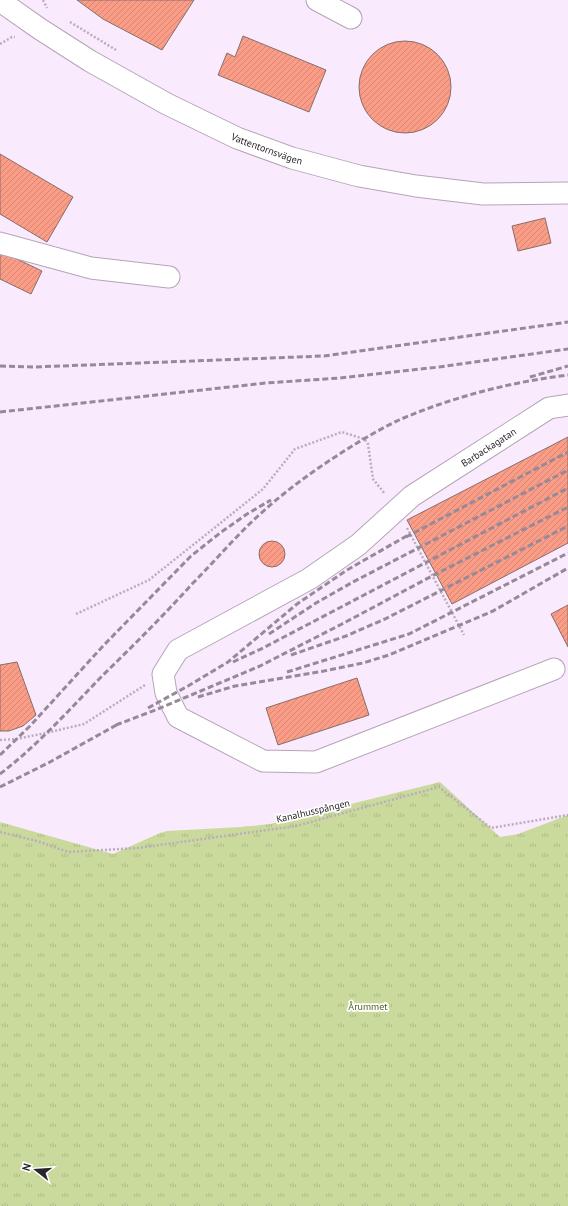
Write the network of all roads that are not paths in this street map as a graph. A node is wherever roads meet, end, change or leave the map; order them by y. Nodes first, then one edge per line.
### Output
1 (317, 0) edge
2 (2, 2) edge
3 (351, 18) dead end
4 (568, 193) edge
5 (0, 243) edge
6 (169, 277) dead end
7 (568, 405) edge
8 (554, 669) dead end

1 - 3 street
2 - 4 street, Vattentornsvägen
5 - 6 street
7 - 8 street, Barbackagatan

